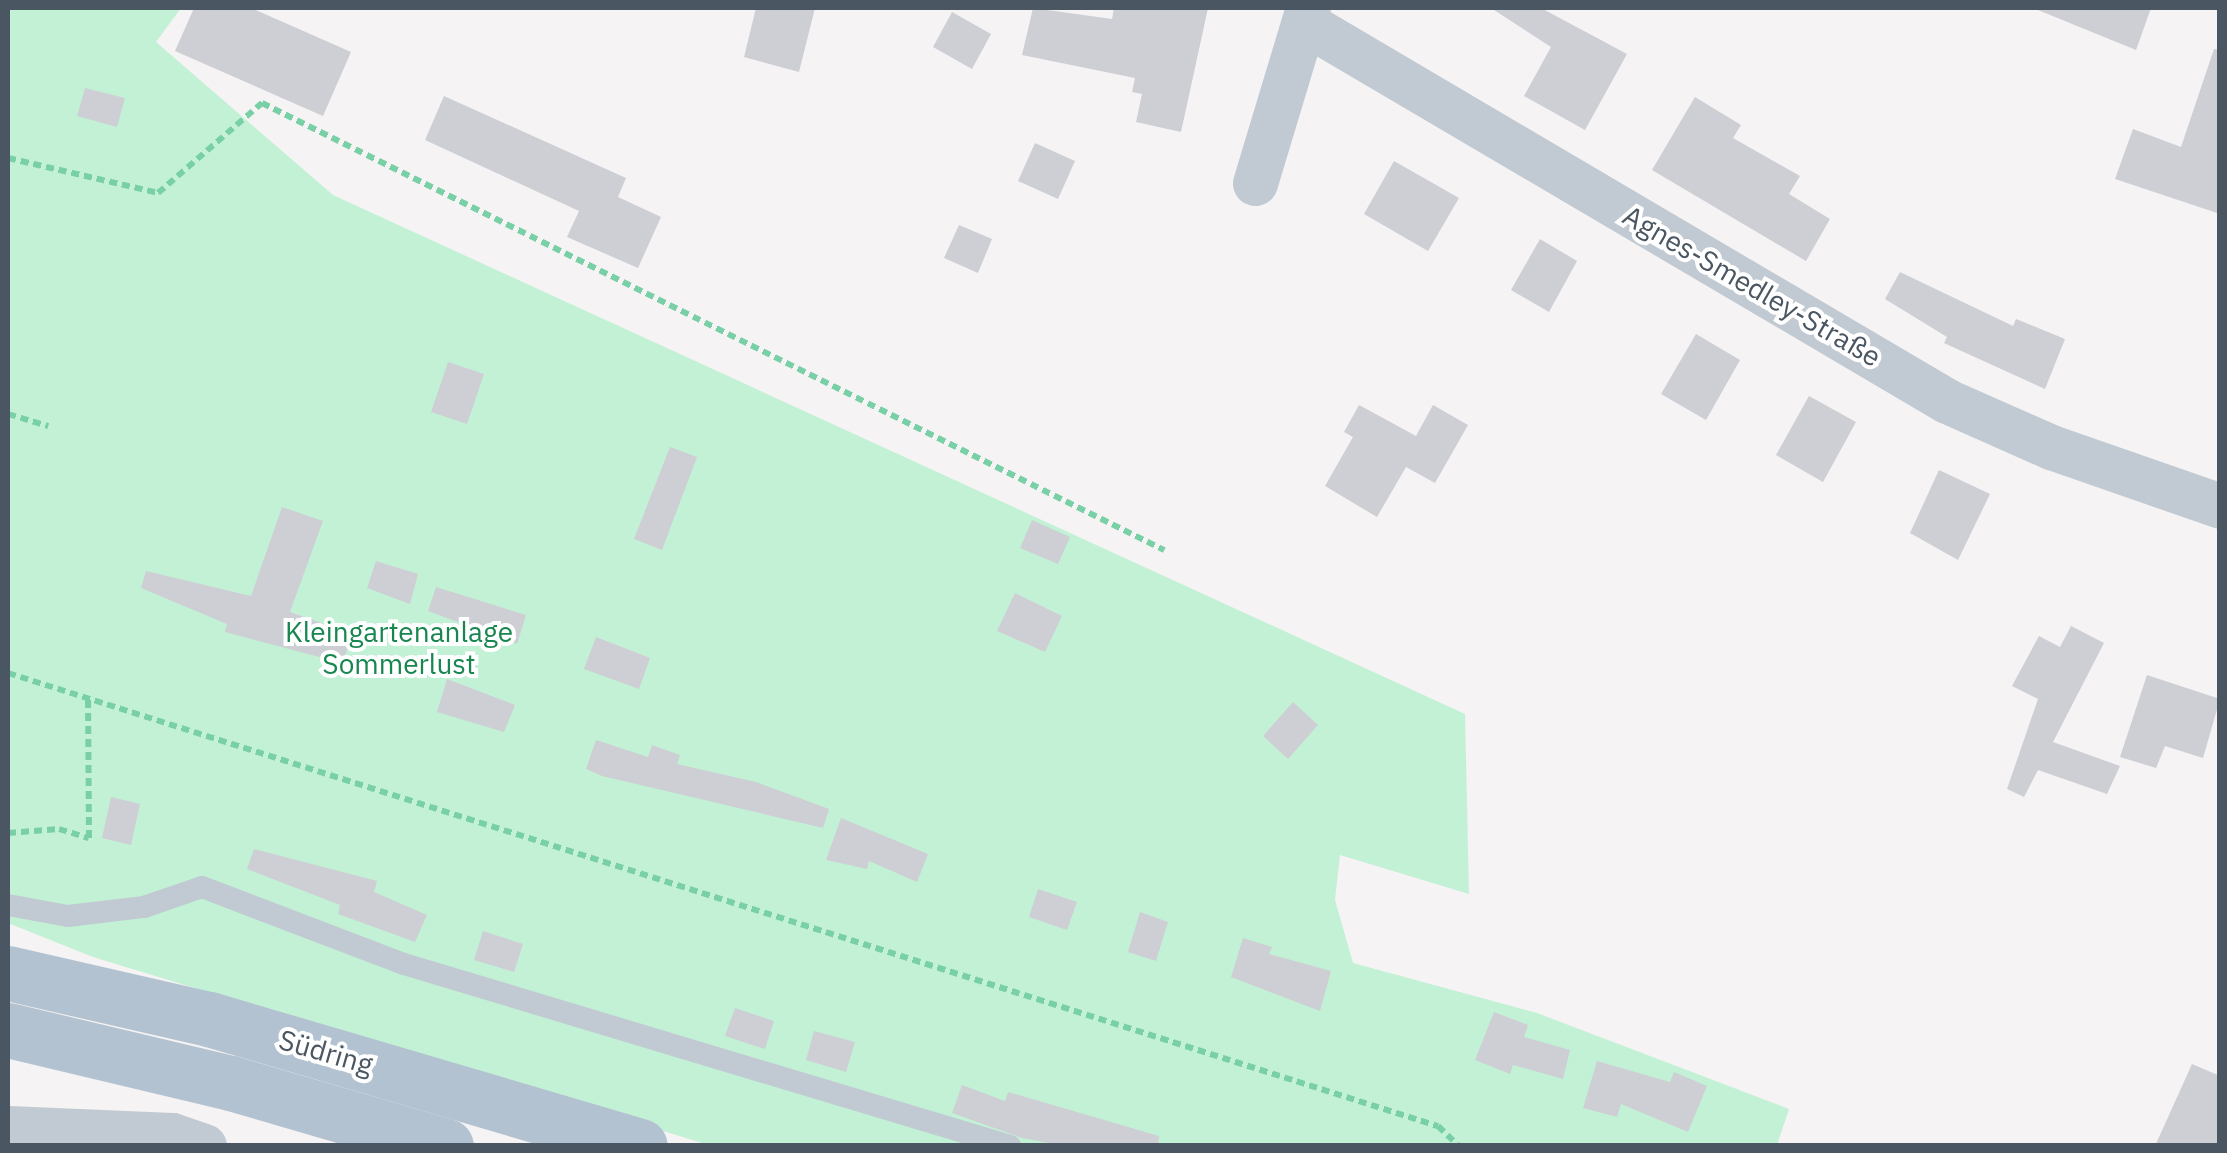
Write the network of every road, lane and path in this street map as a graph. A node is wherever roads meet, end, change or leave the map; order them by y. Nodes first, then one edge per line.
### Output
1 (1307, 15) edge
2 (8, 158) edge
3 (1255, 182) dead end
4 (8, 414) edge
5 (48, 426) dead end
6 (2220, 506) edge
7 (1164, 550) dead end
8 (8, 673) edge
9 (88, 696) junction
10 (8, 833) edge
11 (8, 905) edge
12 (8, 973) edge
13 (8, 1030) edge
14 (8, 1128) edge
15 (204, 1146) edge
16 (446, 1146) edge
17 (640, 1146) edge
18 (1010, 1146) edge
19 (1459, 1146) edge

1 - 3 street
1 - 6 street, Agnes-Smedley-Straße
2 - 7 path
4 - 5 path
8 - 9 path
9 - 10 path
9 - 19 path
11 - 18 lane
12 - 17 main road, Südring
13 - 16 main road, Südring
14 - 15 street

